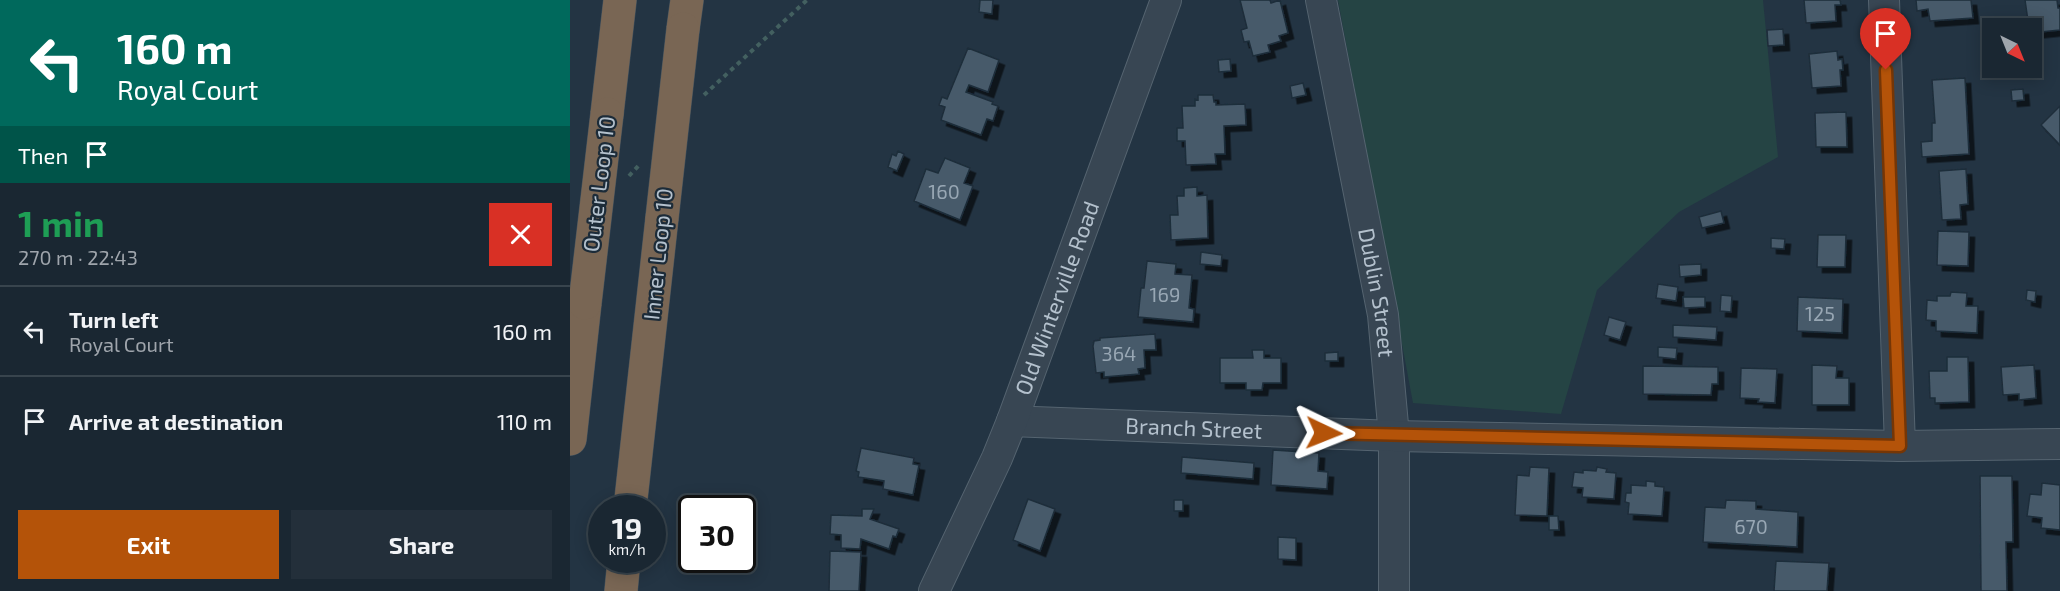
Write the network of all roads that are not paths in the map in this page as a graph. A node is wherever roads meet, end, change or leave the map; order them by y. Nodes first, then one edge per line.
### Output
1 (620, 0) edge
2 (1167, 0) edge
3 (1321, 0) edge
4 (1884, 0) edge
5 (685, 15) edge
6 (1012, 421) junction
7 (1394, 436) junction
8 (570, 440) edge
9 (2060, 444) edge
10 (1900, 446) junction
11 (631, 495) edge
12 (623, 573) edge
13 (621, 591) edge
14 (934, 591) edge
15 (1394, 591) edge

1 - 8 highway, Outer Loop 10, bridge
2 - 6 street, Old Winterville Road
3 - 7 street, Dublin Street
4 - 10 street
5 - 11 highway, Inner Loop 10, bridge
6 - 7 street, Branch Street
6 - 14 street, Old Winterville Road
7 - 10 street, Branch Street
7 - 15 street, Dublin Street
9 - 10 street, Branch Street
12 - 13 highway

